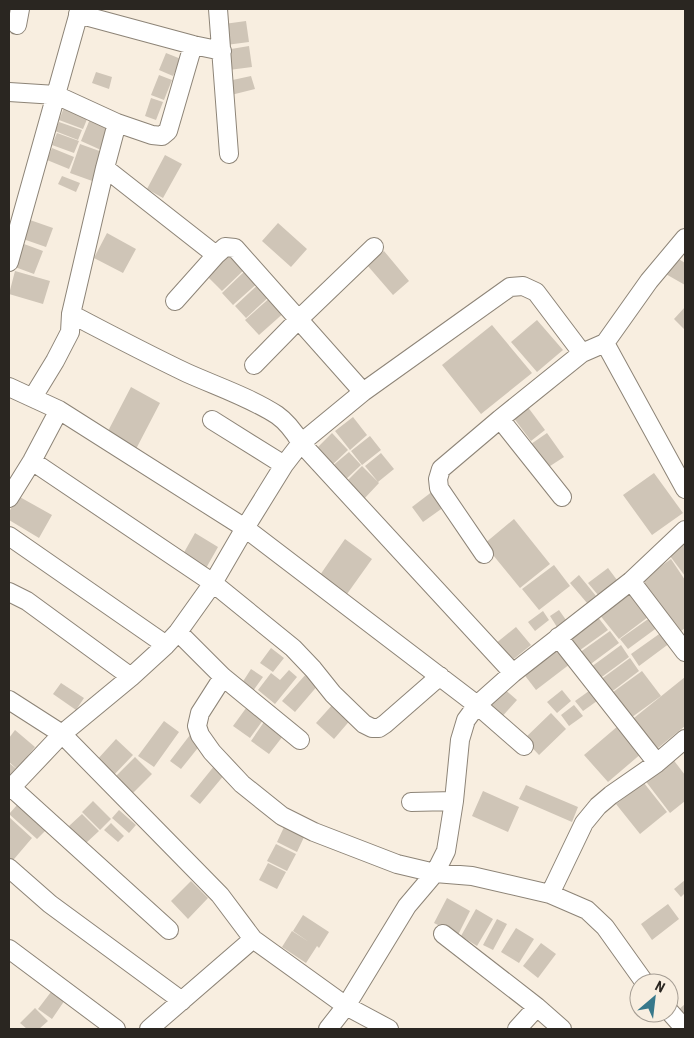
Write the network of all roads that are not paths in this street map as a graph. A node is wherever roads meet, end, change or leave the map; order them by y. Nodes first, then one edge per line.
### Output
1 (218, 9) edge
2 (79, 11) edge
3 (193, 45) junction
4 (222, 51) junction
5 (9, 92) edge
6 (56, 95) junction
7 (117, 123) junction
8 (229, 154) dead end
9 (105, 168) junction
10 (685, 238) edge
11 (374, 248) dead end
12 (216, 254) junction
13 (9, 262) edge
14 (176, 301) dead end
15 (71, 314) junction
16 (299, 319) junction
17 (605, 343) junction
18 (582, 354) junction
19 (254, 365) dead end
20 (9, 387) edge
21 (363, 392) junction
22 (33, 398) junction
23 (59, 410) junction
24 (500, 419) junction
25 (212, 420) dead end
26 (301, 443) junction
27 (32, 461) junction
28 (284, 465) junction
29 (685, 489) edge
30 (562, 497) dead end
31 (9, 498) edge
32 (245, 528) junction
33 (685, 530) edge
34 (9, 536) edge
35 (484, 554) dead end
36 (631, 581) junction
37 (213, 584) junction
38 (9, 592) edge
39 (558, 638) junction
40 (172, 639) junction
41 (685, 652) edge
42 (513, 673) junction
43 (440, 676) junction
44 (131, 677) junction
45 (223, 677) junction
46 (9, 700) edge
47 (477, 705) junction
48 (62, 734) junction
49 (300, 740) dead end
50 (524, 746) dead end
51 (682, 748) edge
52 (657, 763) junction
53 (10, 789) edge
54 (454, 801) junction
55 (411, 802) dead end
56 (9, 868) edge
57 (435, 873) junction
58 (550, 894) junction
59 (169, 930) dead end
60 (443, 934) dead end
61 (253, 939) junction
62 (9, 949) edge
63 (638, 973) edge
64 (182, 1002) junction
65 (346, 1006) junction
66 (537, 1007) junction
67 (116, 1029) edge
68 (149, 1029) edge
69 (328, 1029) edge
70 (389, 1029) edge
71 (517, 1029) edge
72 (562, 1029) edge

1 - 4 street
2 - 3 street
2 - 6 street
3 - 4 street
3 - 7 street
4 - 8 street
5 - 6 street
6 - 7 street
6 - 13 street
7 - 9 street
9 - 12 street
9 - 15 street
10 - 17 street
11 - 16 street
12 - 14 street
12 - 16 street
15 - 22 street
15 - 26 street
16 - 19 street
16 - 21 street
17 - 18 street
17 - 29 street
18 - 21 street
18 - 24 street
20 - 22 street
21 - 26 street
22 - 23 street
23 - 27 street
23 - 32 street
24 - 30 street
24 - 35 street
25 - 28 street
26 - 28 street
26 - 42 street
27 - 31 street
27 - 37 street
28 - 32 street
32 - 37 street
32 - 43 street
33 - 36 street
34 - 40 street
36 - 39 street
36 - 41 street
37 - 40 street
37 - 43 street
38 - 44 street
39 - 42 street
39 - 52 street
40 - 44 street
40 - 45 street
42 - 47 street
43 - 47 street
44 - 48 street
45 - 49 street
45 - 57 street
46 - 48 street
47 - 50 street
47 - 54 street
48 - 53 street
48 - 61 street
51 - 52 street
52 - 58 street
53 - 59 street
54 - 55 street
54 - 57 street
56 - 64 street
57 - 58 street
57 - 65 street
58 - 63 street
60 - 66 street
61 - 64 street
61 - 65 street
62 - 67 street
64 - 68 street
65 - 69 street
65 - 70 street
66 - 71 street
66 - 72 street

